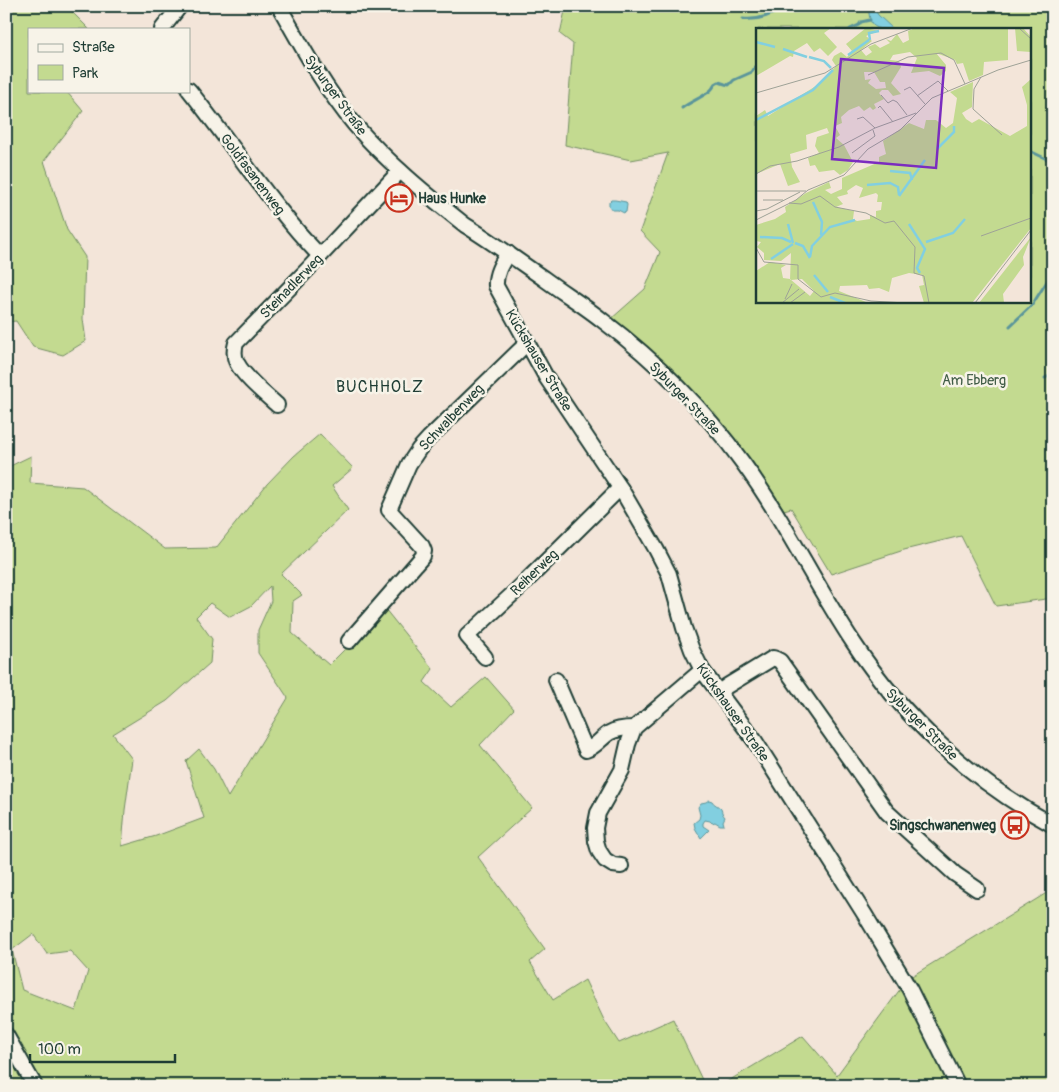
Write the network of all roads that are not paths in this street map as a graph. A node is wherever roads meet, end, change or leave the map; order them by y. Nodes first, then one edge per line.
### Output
1 (180, 6) edge
2 (279, 6) edge
3 (163, 28) edge
4 (190, 91) edge
5 (400, 170) junction
6 (508, 253) junction
7 (320, 256) junction
8 (528, 344) junction
9 (277, 405) dead end
10 (621, 489) junction
11 (349, 641) dead end
12 (485, 657) dead end
13 (702, 670) junction
14 (556, 680) dead end
15 (719, 692) junction
16 (634, 728) junction
17 (1053, 825) edge
18 (621, 866) dead end
19 (977, 889) dead end
20 (6, 1035) edge
21 (35, 1086) edge
22 (958, 1086) edge

1 - 3 street
2 - 5 street, Syburger Straße
4 - 7 street, Goldfasanenweg
5 - 6 street, Syburger Straße
5 - 7 street, Steinadlerweg
6 - 8 street, Kückshauser Straße
6 - 17 street, Syburger Straße
7 - 9 street, Steinadlerweg
8 - 10 street, Kückshauser Straße
8 - 11 street, Schwalbenweg
10 - 12 street, Reiherweg
10 - 13 street, Kückshauser Straße
13 - 15 street, Kückshauser Straße
13 - 16 street
14 - 16 street
15 - 19 street
15 - 22 street, Kückshauser Straße
16 - 18 street
20 - 21 street

